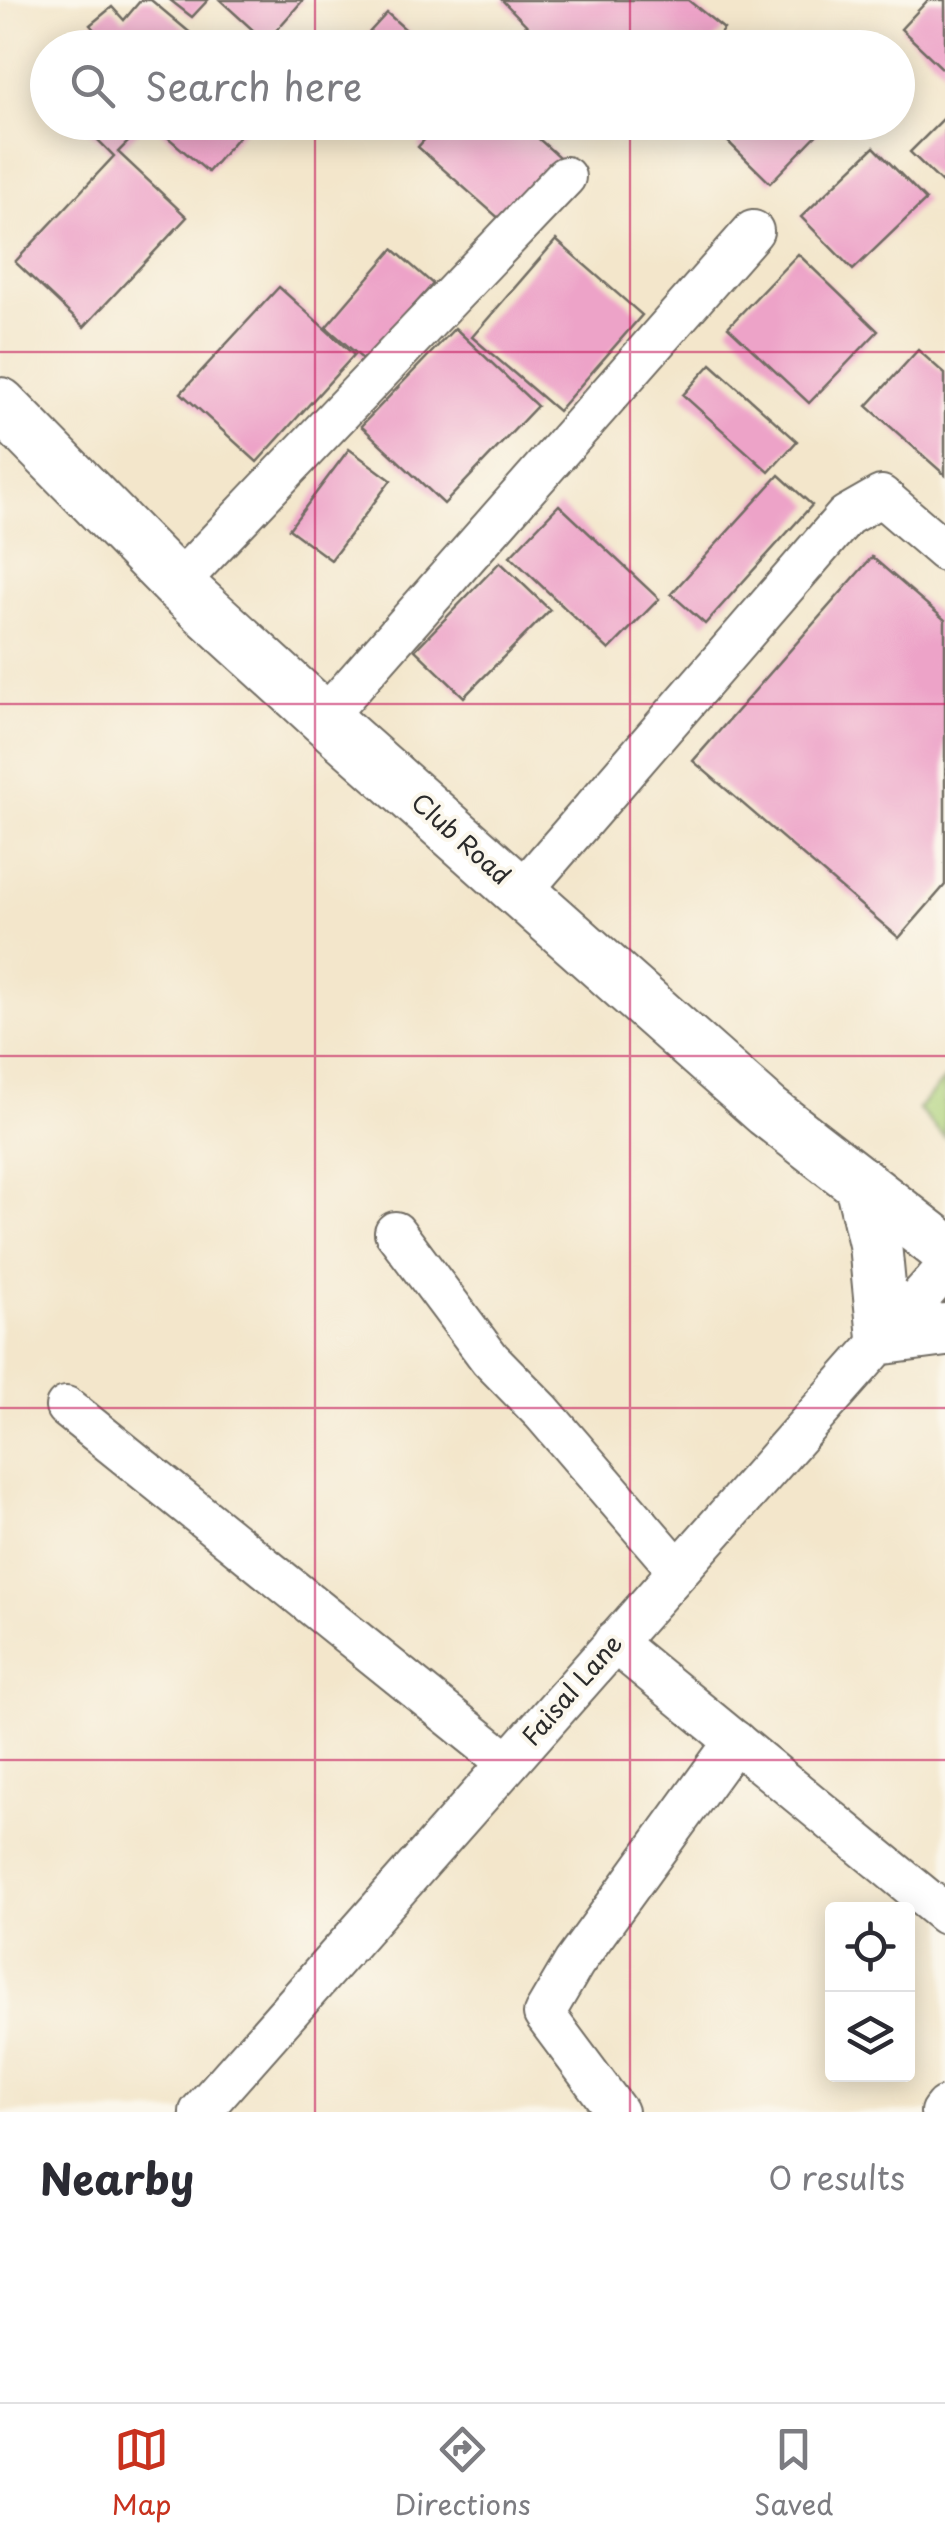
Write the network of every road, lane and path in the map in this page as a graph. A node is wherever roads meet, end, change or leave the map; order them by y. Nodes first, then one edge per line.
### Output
1 (566, 177) dead end
2 (753, 231) dead end
3 (0, 404) edge
4 (945, 551) edge
5 (176, 584) junction
6 (324, 718) junction
7 (521, 892) junction
8 (860, 1184) junction
9 (395, 1232) dead end
10 (945, 1249) edge
11 (945, 1269) edge
12 (945, 1330) edge
13 (884, 1338) junction
14 (66, 1406) dead end
15 (678, 1570) junction
16 (614, 1642) junction
17 (734, 1741) junction
18 (508, 1763) junction
19 (945, 1914) edge
20 (200, 2112) edge
21 (617, 2112) edge

1 - 5 street
2 - 6 street
3 - 5 main road, Club Road
4 - 7 street
5 - 6 main road, Club Road
6 - 7 main road, Club Road
7 - 8 main road, Club Road
8 - 10 main road, Club Road
8 - 13 main road
9 - 15 street
11 - 13 street, Faisal Lane
12 - 13 main road
13 - 15 street, Faisal Lane
14 - 18 street
15 - 16 street, Faisal Lane
16 - 17 street
16 - 18 street, Faisal Lane
17 - 19 street
17 - 21 street
18 - 20 street, Faisal Lane

